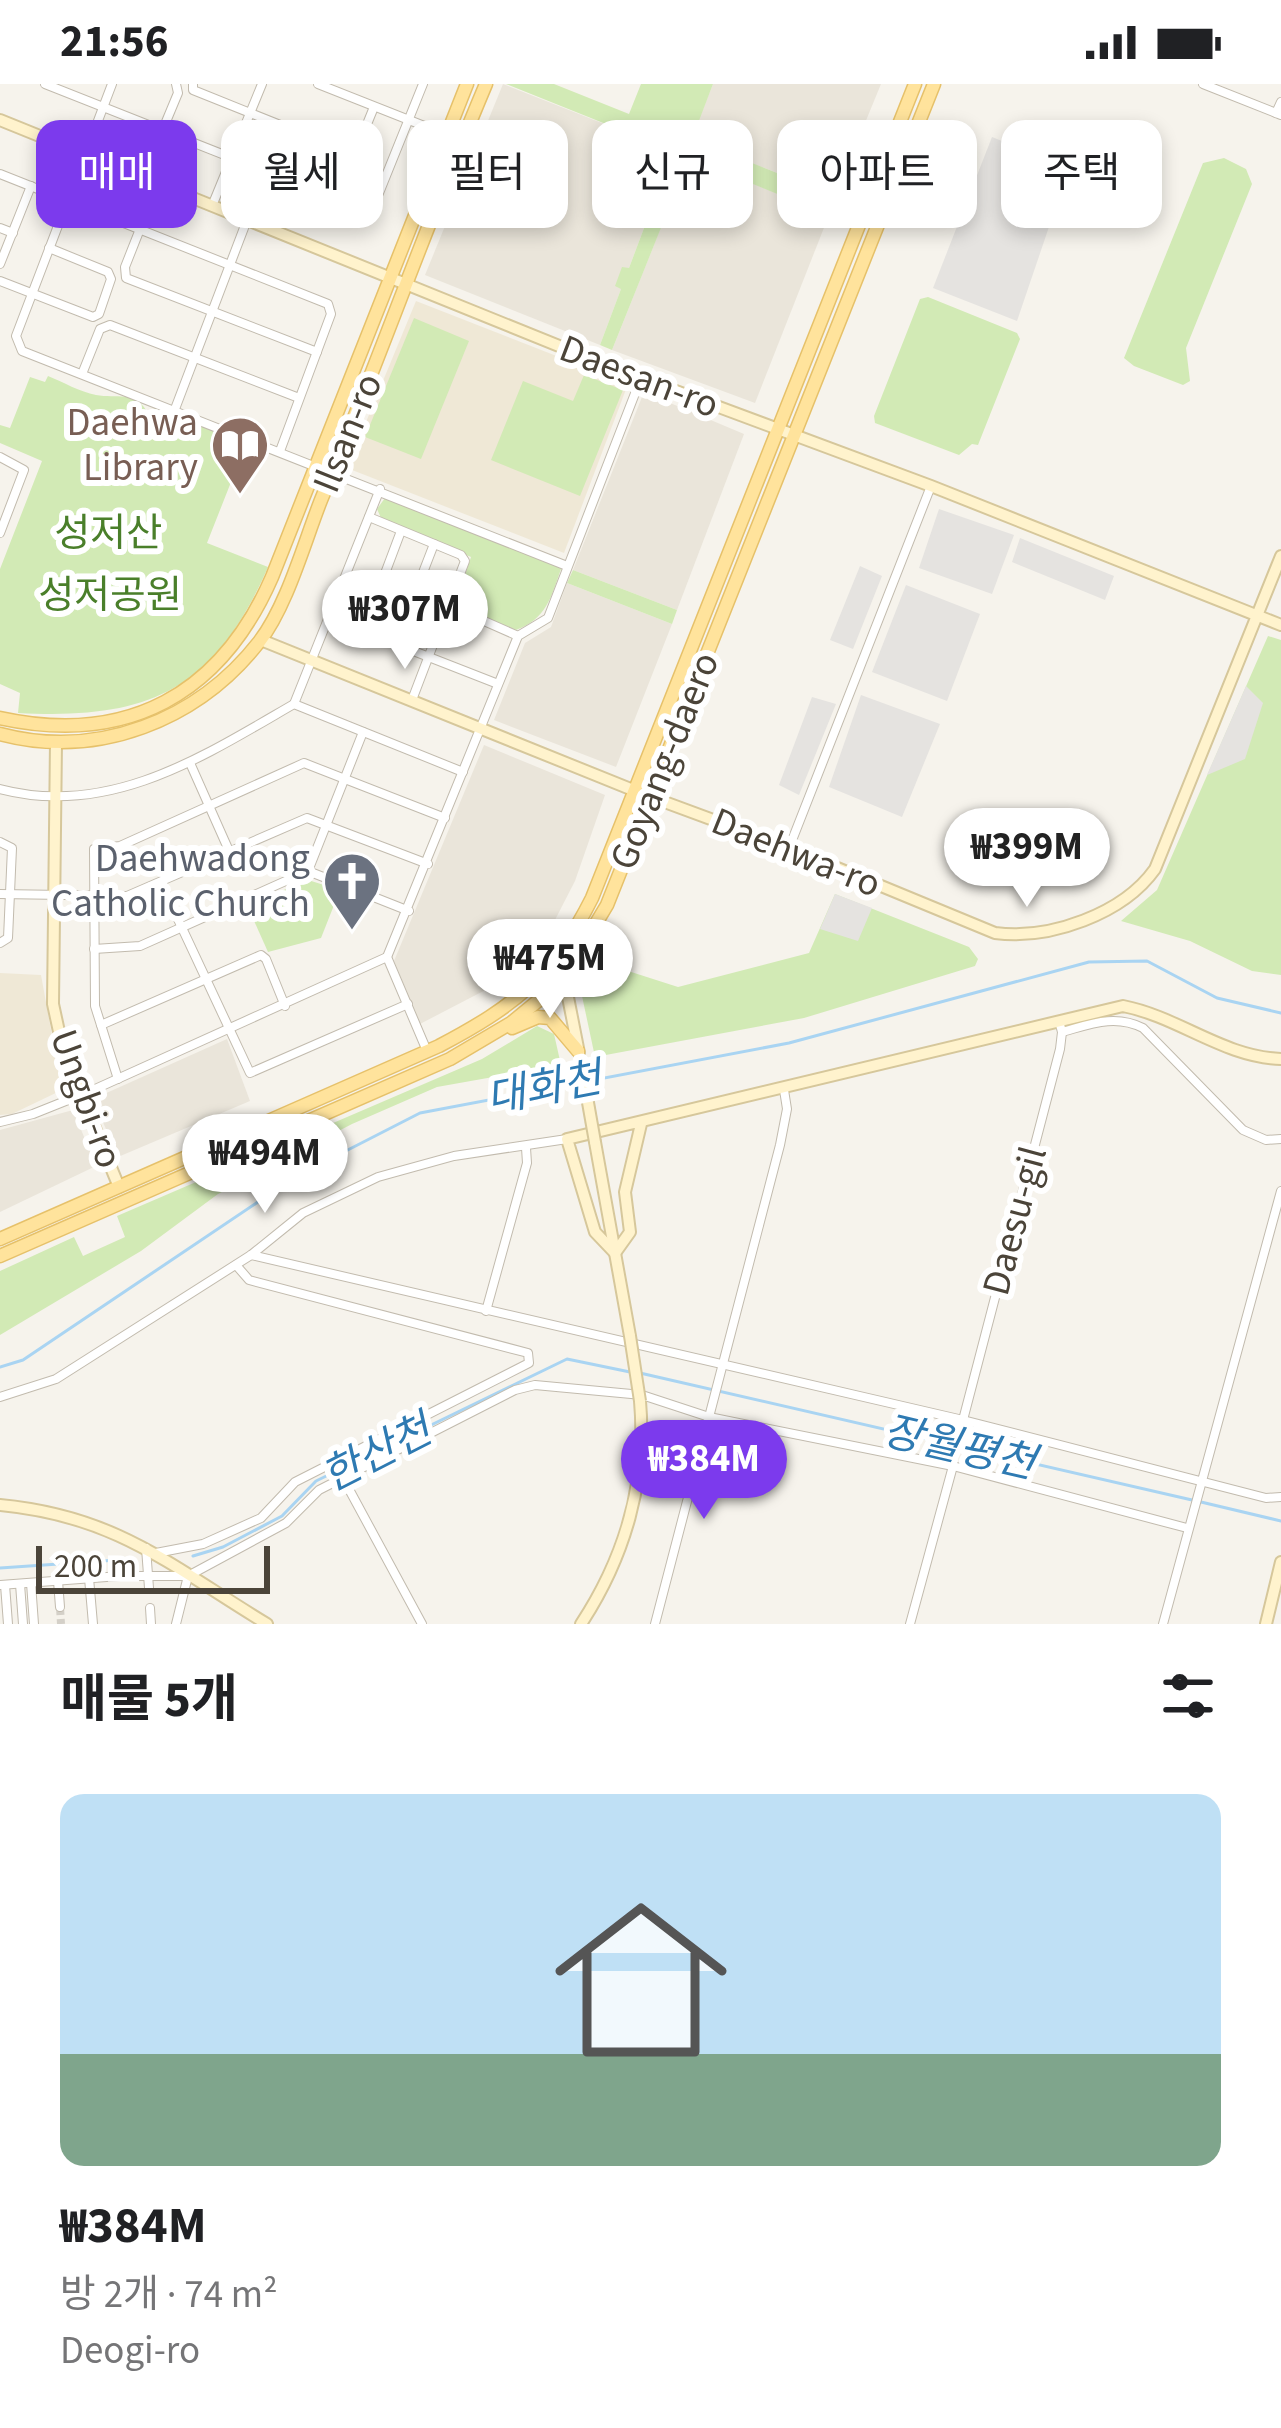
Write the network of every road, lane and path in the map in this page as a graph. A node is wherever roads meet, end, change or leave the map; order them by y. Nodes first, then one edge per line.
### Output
1 (45, 84) edge
2 (112, 84) edge
3 (176, 84) edge
4 (262, 84) edge
5 (318, 84) edge
6 (423, 84) edge
7 (467, 84) edge
8 (485, 84) edge
9 (915, 84) edge
10 (934, 84) edge
11 (1203, 84) edge
12 (193, 87) edge
13 (70, 89) edge
14 (1281, 102) edge
15 (103, 106) junction
16 (374, 106) junction
17 (250, 113) junction
18 (1279, 114) edge
19 (97, 120) edge
20 (138, 120) edge
21 (167, 120) edge
22 (247, 120) edge
23 (268, 120) edge
24 (369, 120) edge
25 (409, 120) joint
26 (453, 120) edge
27 (0, 121) edge
28 (407, 125) edge
29 (36, 136) edge
30 (0, 174) edge
31 (383, 182) edge
32 (221, 184) edge
33 (31, 186) junction
34 (36, 188) edge
35 (197, 200) edge
36 (212, 206) junction
37 (221, 210) edge
38 (0, 228) edge
39 (57, 228) edge
40 (138, 228) joint
41 (245, 228) edge
42 (268, 228) edge
43 (411, 228) edge
44 (13, 233) junction
45 (49, 248) junction
46 (0, 264) edge
47 (230, 265) junction
48 (391, 278) junction
49 (0, 281) edge
50 (407, 284) junction
51 (33, 294) junction
52 (212, 313) junction
53 (317, 352) junction
54 (195, 358) junction
55 (82, 374) junction
56 (640, 378) junction
57 (300, 398) junction
58 (176, 409) junction
59 (777, 429) junction
60 (795, 435) junction
61 (280, 451) junction
62 (0, 457) edge
63 (315, 464) junction
64 (333, 471) junction
65 (931, 486) junction
66 (380, 489) junction
67 (4, 512) edge
68 (369, 517) junction
69 (401, 531) junction
70 (0, 533) edge
71 (434, 544) junction
72 (1281, 556) edge
73 (567, 566) junction
74 (450, 607) junction
75 (1256, 615) junction
76 (329, 618) junction
77 (1281, 625) edge
78 (363, 632) junction
79 (518, 636) junction
80 (261, 640) junction
81 (395, 645) junction
82 (429, 657) junction
83 (313, 663) junction
84 (498, 684) junction
85 (411, 702) junction
86 (294, 704) junction
87 (0, 718) edge
88 (480, 730) junction
89 (363, 732) junction
90 (0, 734) edge
91 (56, 742) junction
92 (190, 763) junction
93 (463, 772) junction
94 (345, 778) junction
95 (0, 789) edge
96 (633, 790) junction
97 (54, 795) junction
98 (651, 796) junction
99 (209, 806) junction
100 (445, 818) junction
101 (326, 824) junction
102 (0, 842) edge
103 (789, 848) junction
104 (230, 853) junction
105 (428, 864) junction
106 (308, 871) junction
107 (161, 883) junction
108 (0, 893) edge
109 (12, 895) junction
110 (53, 896) junction
111 (94, 897) junction
112 (409, 911) junction
113 (182, 928) junction
114 (0, 943) edge
115 (94, 949) junction
116 (388, 957) junction
117 (550, 967) junction
118 (204, 979) junction
119 (561, 982) junction
120 (408, 1004) junction
121 (285, 1006) junction
122 (100, 1025) junction
123 (1060, 1026) junction
124 (227, 1030) junction
125 (484, 1041) junction
126 (427, 1052) junction
127 (579, 1057) junction
128 (1281, 1059) edge
129 (118, 1079) junction
130 (784, 1090) junction
131 (80, 1096) junction
132 (0, 1122) edge
133 (641, 1124) junction
134 (567, 1138) junction
135 (1281, 1138) edge
136 (526, 1148) junction
137 (118, 1187) junction
138 (1281, 1191) edge
139 (0, 1239) edge
140 (615, 1253) junction
141 (0, 1256) edge
142 (251, 1256) junction
143 (236, 1265) junction
144 (486, 1311) junction
145 (721, 1370) junction
146 (0, 1397) edge
147 (641, 1398) junction
148 (710, 1413) junction
149 (963, 1420) junction
150 (953, 1466) junction
151 (344, 1480) junction
152 (1199, 1484) junction
153 (1281, 1497) edge
154 (0, 1504) edge
155 (1187, 1525) junction
156 (151, 1550) junction
157 (1281, 1562) edge
158 (148, 1576) junction
159 (188, 1576) junction
160 (89, 1578) junction
161 (58, 1581) junction
162 (26, 1583) junction
163 (2, 1585) edge
164 (149, 1588) dead end
165 (60, 1606) tunnel mouth
166 (150, 1608) dead end
167 (8, 1624) edge
168 (23, 1624) edge
169 (34, 1624) edge
170 (93, 1624) edge
171 (151, 1624) edge
172 (176, 1624) edge
173 (267, 1624) edge
174 (422, 1624) edge
175 (581, 1624) edge
176 (655, 1624) edge
177 (910, 1624) edge
178 (1162, 1624) edge
179 (1266, 1624) edge

1 - 13 street
2 - 15 street
3 - 21 street
4 - 17 street
5 - 16 street
6 - 25 street
7 - 26 main road, Ilsan-ro
8 - 50 main road, Ilsan-ro
9 - 59 main road, Goyang-daero
10 - 60 main road, Goyang-daero
11 - 18 street
12 - 17 street
13 - 15 street
14 - 18 street
15 - 19 street
15 - 20 street
16 - 24 street
16 - 25 street
17 - 22 street
17 - 23 street
27 - 29 street, Daesan-ro
28 - 31 street
30 - 33 street
32 - 36 street
33 - 34 street
33 - 44 street
35 - 36 street, Daesan-ro
36 - 37 street, Daesan-ro
38 - 44 street
39 - 45 street
40 - 47 street
40 - 52 street
41 - 47 street
42 - 48 street, Daesan-ro
43 - 48 main road, Ilsan-ro
44 - 46 street
45 - 51 street
45 - 51 street
47 - 52 street
47 - 53 street
48 - 50 street, Daesan-ro
48 - 63 main road, Ilsan-ro
49 - 51 street
50 - 56 street, Daesan-ro
50 - 64 main road, Ilsan-ro
51 - 55 street
52 - 53 street
52 - 54 street
53 - 57 street
54 - 55 street
54 - 57 street
54 - 58 street
55 - 58 street
56 - 59 street, Daesan-ro
56 - 73 street
57 - 61 street
58 - 61 street
59 - 60 street, Daesan-ro
59 - 96 main road, Goyang-daero
60 - 65 street, Daesan-ro
60 - 98 main road, Goyang-daero
61 - 63 street
62 - 67 street
63 - 64 street
63 - 87 main road, Ilsan-ro
64 - 66 street
64 - 80 main road, Ilsan-ro
65 - 75 street, Daesan-ro
65 - 103 street
66 - 68 street
66 - 73 street
67 - 70 street
68 - 69 street
68 - 76 street
69 - 71 street
69 - 78 street
71 - 74 street
71 - 81 street
72 - 75 street, Daehwa-ro
73 - 79 street
74 - 79 street
74 - 82 street
75 - 77 street, Daesan-ro
75 - 103 street, Daehwa-ro
76 - 78 street
76 - 83 street
78 - 81 street
79 - 84 street
80 - 83 street
80 - 91 main road, Ilsan-ro
81 - 82 street
82 - 84 street
82 - 85 street
83 - 85 street
83 - 86 street
84 - 88 street
85 - 88 street
86 - 89 street
86 - 92 street
88 - 93 street
88 - 96 street
89 - 93 street
89 - 94 street
90 - 91 main road, Ilsan-ro
91 - 97 street, Ungbi-ro
92 - 97 street
92 - 99 street
93 - 100 street
94 - 99 street
94 - 100 street
94 - 101 street
95 - 97 street
96 - 117 main road, Goyang-daero
97 - 110 street, Ungbi-ro
98 - 103 street, Daehwa-ro
98 - 119 main road, Goyang-daero
99 - 104 street
99 - 111 street
100 - 105 street
101 - 104 street
101 - 105 street
101 - 106 street
102 - 109 street
104 - 107 street
105 - 112 street
106 - 112 street
106 - 113 street
107 - 111 street
107 - 113 street
108 - 109 street
109 - 110 street
109 - 114 street
110 - 111 street
110 - 131 street, Ungbi-ro
111 - 115 street
112 - 116 street
113 - 115 street
113 - 118 street
115 - 122 street
116 - 120 street
116 - 121 street
117 - 119 street
117 - 126 main road, Goyang-daero
118 - 121 street
118 - 122 street
118 - 124 street
119 - 125 main road, Goyang-daero
119 - 127 street
120 - 124 street
120 - 126 street
121 - 124 street
122 - 129 street
123 - 128 street
123 - 130 street
123 - 135 street
123 - 149 street, Daesu-gil
124 - 129 street
125 - 127 main road
125 - 141 main road, Goyang-daero
126 - 137 main road, Goyang-daero
127 - 140 street, bridge
129 - 131 street
130 - 133 street
130 - 145 street
131 - 132 street
131 - 137 street, Ungbi-ro
133 - 134 street
133 - 140 street
134 - 136 street
134 - 140 street
136 - 142 street
136 - 144 street
137 - 139 main road, Goyang-daero
138 - 152 street
140 - 147 street, bridge
142 - 143 street
142 - 144 street
143 - 146 street
143 - 156 street
144 - 145 street
145 - 148 street
145 - 149 street
147 - 148 street
147 - 151 street
147 - 175 street
148 - 150 street
148 - 176 street
149 - 152 street
150 - 155 street
150 - 177 street
151 - 159 street
151 - 174 street
152 - 153 street
152 - 155 street
154 - 156 street
155 - 178 street
156 - 158 street
156 - 159 street
157 - 179 street
158 - 159 street
158 - 160 street
158 - 164 street
159 - 172 street
159 - 173 street
160 - 161 street
160 - 170 street
161 - 162 street
161 - 165 street
162 - 163 street
162 - 168 street
162 - 169 street
163 - 167 street
166 - 171 street

